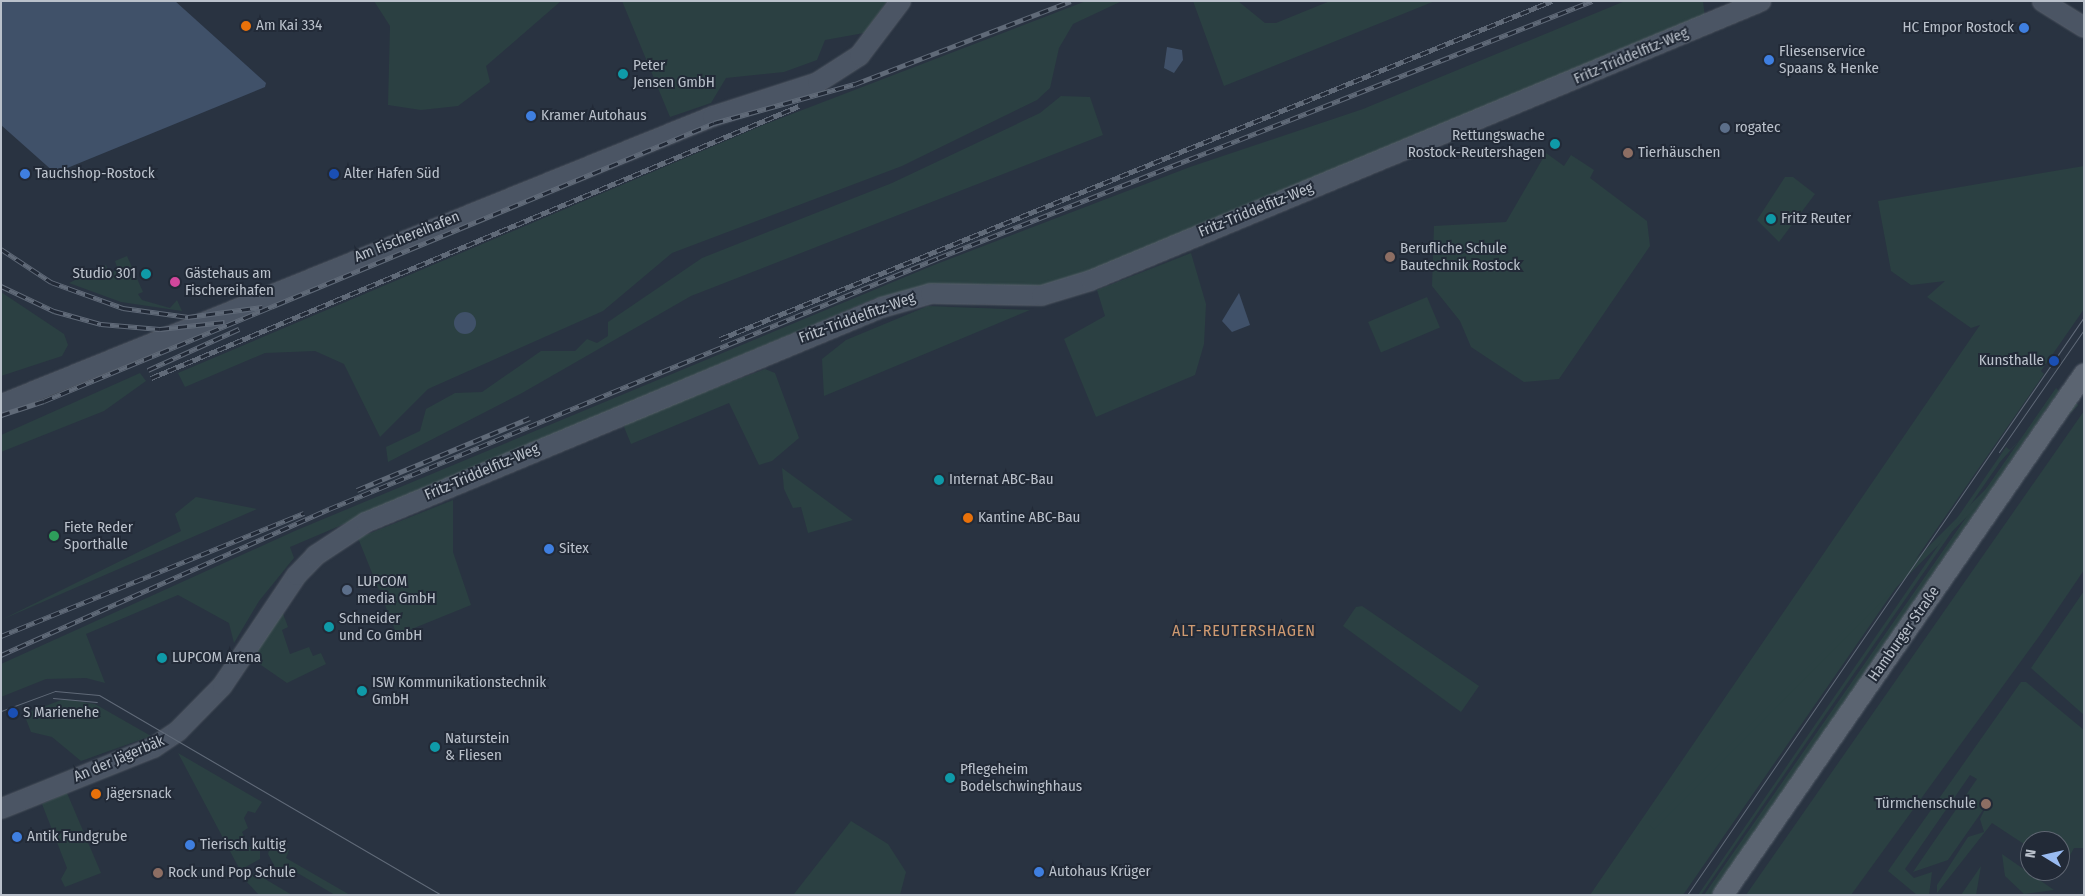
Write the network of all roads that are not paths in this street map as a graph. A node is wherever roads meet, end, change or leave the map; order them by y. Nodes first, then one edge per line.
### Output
1 (900, 1) edge
2 (1760, 1) edge
3 (2042, 1) edge
4 (2084, 27) edge
5 (2084, 374) edge
6 (1, 404) edge
7 (238, 662) joint
8 (1, 808) edge
9 (1723, 895) edge

1 - 6 street, Am Fischereihafen
2 - 7 street, Fritz-Triddelfitz-Weg
3 - 4 street
5 - 9 main road, Hamburger Straße
7 - 8 street, An der Jägerbäk

